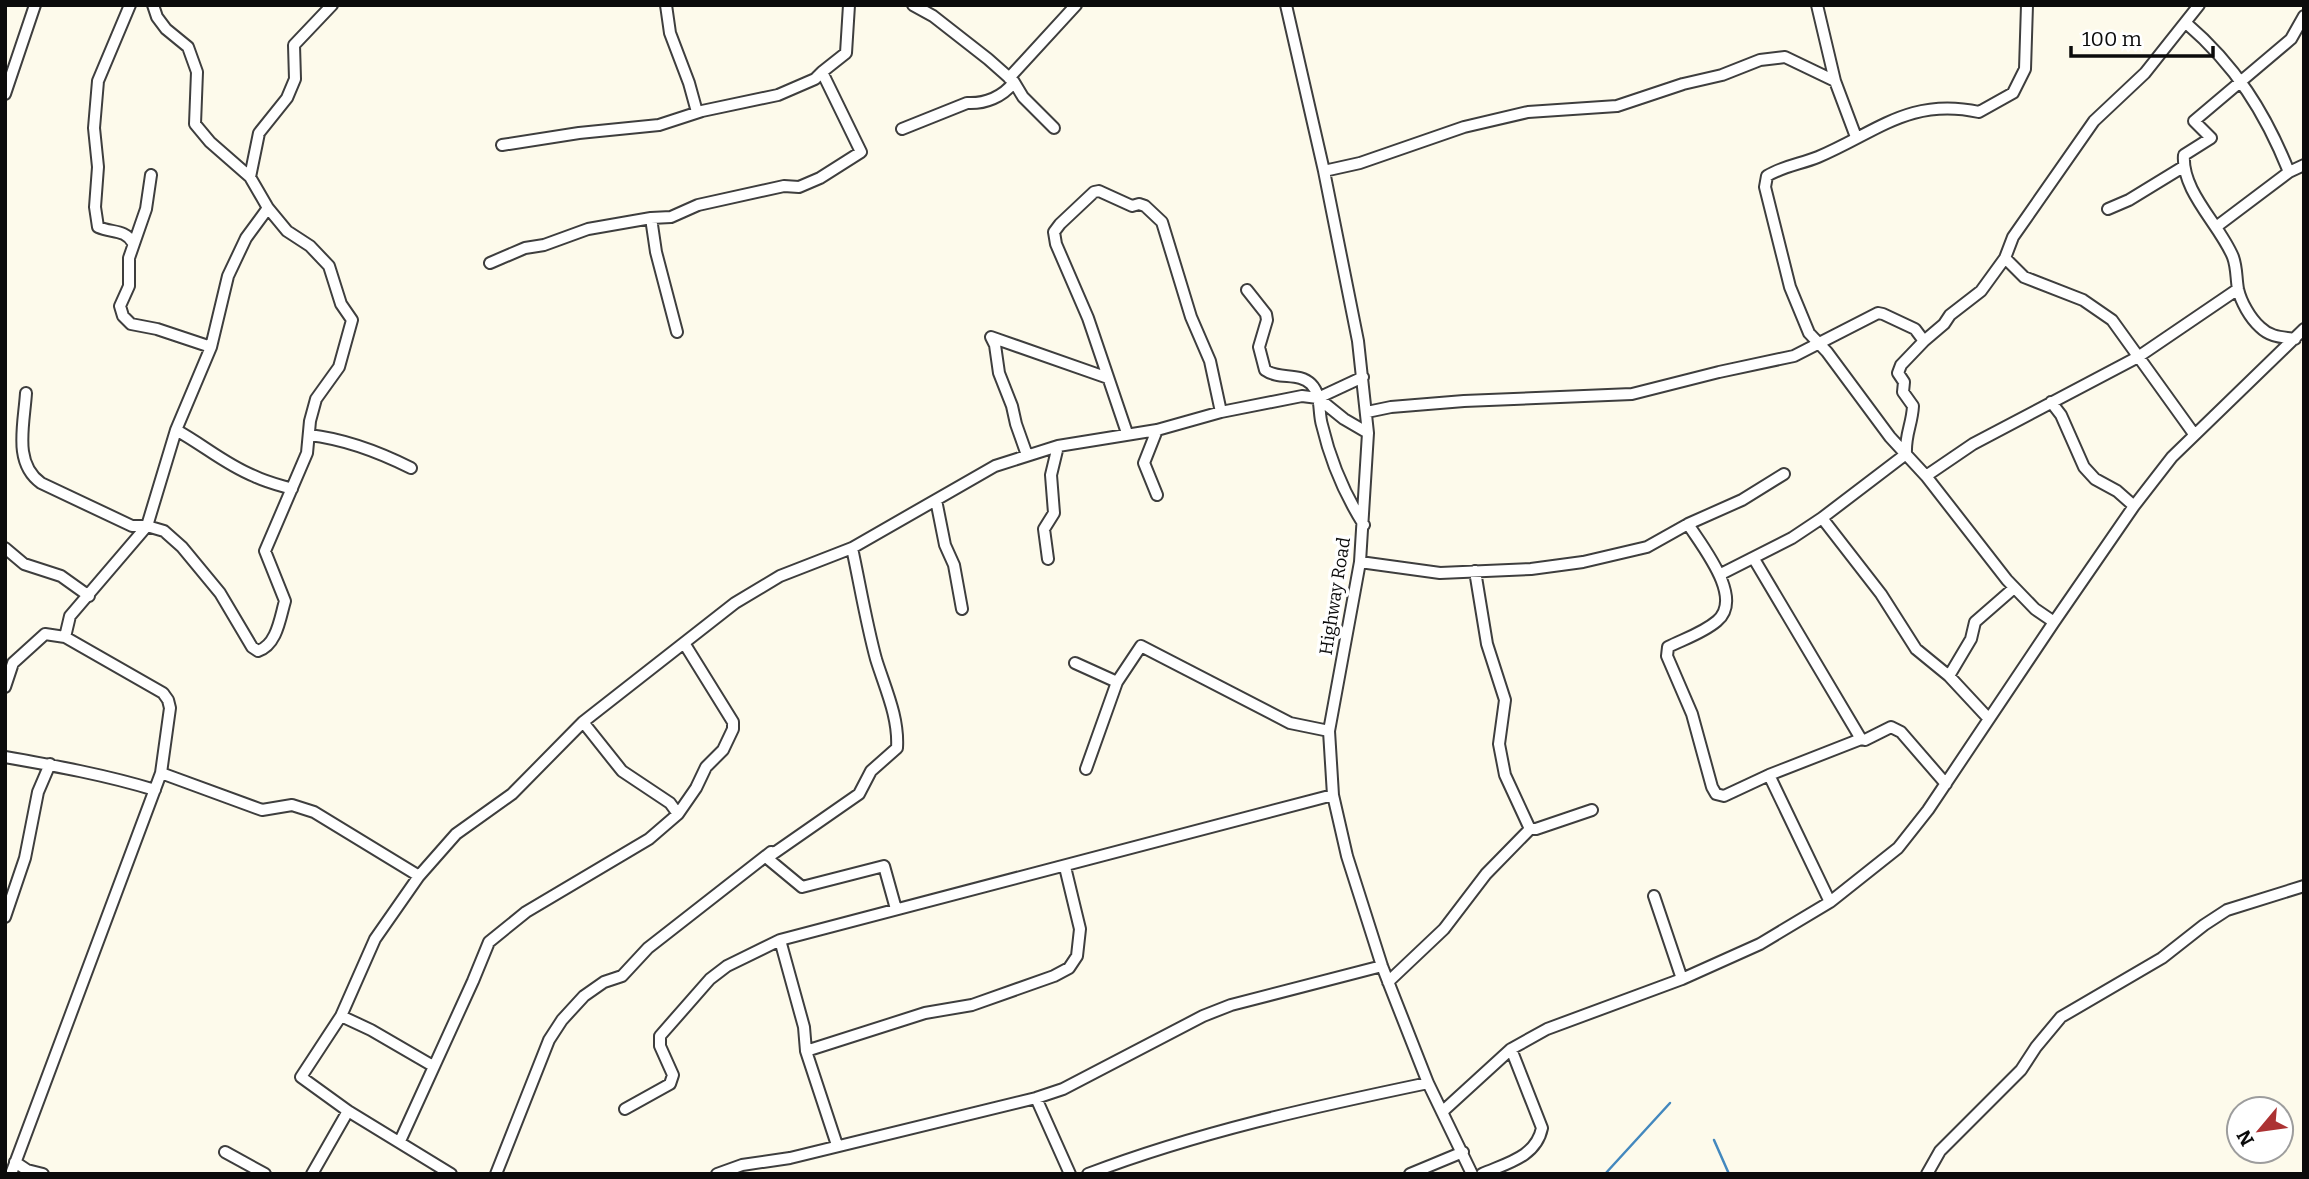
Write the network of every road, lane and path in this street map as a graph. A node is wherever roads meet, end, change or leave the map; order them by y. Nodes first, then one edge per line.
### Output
1 (35, 5) edge
2 (130, 5) edge
3 (153, 5) edge
4 (332, 5) edge
5 (666, 5) edge
6 (849, 5) edge
7 (913, 5) edge
8 (1076, 5) edge
9 (1286, 5) edge
10 (1817, 5) edge
11 (2027, 5) edge
12 (2199, 5) edge
13 (2304, 16) edge
14 (2186, 23) junction
15 (822, 72) junction
16 (1011, 80) junction
17 (1835, 81) junction
18 (2241, 82) junction
19 (5, 93) edge
20 (697, 112) junction
21 (1054, 128) dead end
22 (902, 129) dead end
23 (1856, 137) junction
24 (502, 145) dead end
25 (2304, 165) edge
26 (2183, 167) junction
27 (1324, 170) junction
28 (2289, 172) junction
29 (151, 175) dead end
30 (250, 177) junction
31 (268, 208) junction
32 (2108, 209) dead end
33 (651, 218) junction
34 (2216, 227) junction
35 (133, 243) junction
36 (2005, 258) junction
37 (490, 263) dead end
38 (2238, 289) junction
39 (1247, 290) dead end
40 (2304, 329) edge
41 (677, 332) dead end
42 (2295, 339) junction
43 (1924, 341) junction
44 (1818, 344) junction
45 (211, 347) junction
46 (2138, 356) junction
47 (1363, 377) junction
48 (1108, 378) junction
49 (26, 394) dead end
50 (1318, 398) junction
51 (2051, 402) junction
52 (1221, 412) junction
53 (1367, 412) junction
54 (176, 430) junction
55 (1157, 430) junction
56 (1127, 433) junction
57 (1368, 433) junction
58 (2194, 434) junction
59 (309, 435) junction
60 (1058, 446) junction
61 (1906, 454) junction
62 (1027, 455) junction
63 (411, 468) dead end
64 (1784, 474) dead end
65 (1926, 476) junction
66 (292, 489) junction
67 (1157, 495) dead end
68 (936, 500) junction
69 (2134, 506) junction
70 (1822, 518) junction
71 (1688, 524) junction
72 (1364, 525) junction
73 (147, 526) junction
74 (5, 548) edge
75 (852, 548) junction
76 (1048, 559) dead end
77 (1754, 559) junction
78 (1360, 562) junction
79 (1475, 571) junction
80 (1721, 574) junction
81 (2014, 588) junction
82 (89, 596) junction
83 (962, 610) dead end
84 (2054, 622) junction
85 (65, 637) junction
86 (684, 643) junction
87 (9, 661) edge
88 (1076, 663) dead end
89 (1950, 676) junction
90 (1117, 682) junction
91 (5, 687) edge
92 (1989, 719) junction
93 (583, 722) junction
94 (1329, 731) junction
95 (1861, 739) junction
96 (5, 757) edge
97 (50, 764) junction
98 (1086, 769) dead end
99 (161, 774) junction
100 (1769, 775) junction
101 (1945, 784) junction
102 (863, 786) junction
103 (155, 790) junction
104 (1333, 795) junction
105 (1592, 810) dead end
106 (678, 814) junction
107 (1530, 830) junction
108 (1065, 867) junction
109 (419, 876) junction
110 (2304, 886) edge
111 (1654, 896) dead end
112 (1830, 902) junction
113 (896, 909) junction
114 (5, 917) edge
115 (780, 940) junction
116 (1382, 966) junction
117 (1682, 979) junction
118 (1388, 982) junction
119 (341, 1016) junction
120 (1511, 1049) junction
121 (806, 1051) junction
122 (433, 1066) junction
123 (1428, 1083) junction
124 (1036, 1098) junction
125 (625, 1109) dead end
126 (348, 1111) junction
127 (1442, 1112) junction
128 (400, 1141) junction
129 (837, 1145) junction
130 (225, 1152) dead end
131 (1463, 1152) junction
132 (15, 1162) junction
133 (10, 1174) edge
134 (43, 1174) edge
135 (265, 1174) edge
136 (312, 1174) edge
137 (451, 1174) edge
138 (496, 1174) edge
139 (718, 1174) edge
140 (1070, 1174) edge
141 (1088, 1174) edge
142 (1410, 1174) edge
143 (1472, 1174) edge
144 (1482, 1174) edge
145 (1927, 1174) edge

1 - 19 street
2 - 35 street
3 - 30 street
4 - 30 street
5 - 20 street
6 - 15 street
7 - 16 street
8 - 16 street
9 - 27 street, Highway Road
10 - 17 street
11 - 23 street
12 - 14 street
13 - 18 street
14 - 18 street
14 - 36 street
15 - 20 street
15 - 33 street
16 - 21 street
16 - 22 street
17 - 23 street
17 - 27 street
18 - 26 street
18 - 28 street
20 - 24 street
23 - 44 street
25 - 28 street
26 - 32 street
26 - 34 street
27 - 47 street, Highway Road
28 - 34 street
29 - 35 street
30 - 31 street
31 - 45 street
31 - 59 street
33 - 37 street
33 - 41 street
34 - 38 street
35 - 45 street
36 - 43 street
36 - 46 street
38 - 42 street
38 - 46 street
39 - 50 street
40 - 42 street
42 - 58 street
43 - 44 street
43 - 61 street
44 - 53 street
44 - 61 street
45 - 54 street
46 - 51 street
46 - 58 street
47 - 50 street
47 - 53 street, Highway Road
48 - 52 street
48 - 56 street
48 - 62 street
49 - 73 street
50 - 52 street
50 - 57 street
50 - 72 street
51 - 65 street
51 - 69 street
52 - 55 street
53 - 57 street, Highway Road
54 - 66 street
54 - 73 street
55 - 56 street
55 - 67 street
56 - 60 street
57 - 72 street, Highway Road
58 - 69 street
59 - 63 street
59 - 66 street
60 - 62 street
60 - 76 street
61 - 65 street
61 - 70 street
62 - 68 street
64 - 71 street
65 - 81 street
66 - 73 street
68 - 75 street
68 - 83 street
69 - 84 street
70 - 77 street
70 - 89 street
71 - 79 street
71 - 80 street
72 - 78 street, Highway Road
73 - 82 street
74 - 82 street
75 - 86 street
75 - 102 street
77 - 80 street
77 - 95 street
78 - 79 street
78 - 94 street, Highway Road
79 - 107 street
80 - 100 street
81 - 84 street
81 - 89 street
82 - 85 street
84 - 92 street
85 - 87 street
85 - 99 street
86 - 93 street
86 - 106 street
87 - 91 street
88 - 90 street
89 - 92 street
90 - 94 street
90 - 98 street
92 - 101 street
93 - 106 street
93 - 109 street
94 - 104 street, Highway Road
95 - 100 street
95 - 101 street
96 - 97 street
97 - 103 street
97 - 114 street
99 - 103 street
99 - 109 street
100 - 112 street
101 - 112 street
102 - 113 street
102 - 138 street
103 - 132 street
104 - 108 street
104 - 116 street, Highway Road
105 - 107 street
106 - 122 street
107 - 118 street
108 - 113 street
108 - 121 street
109 - 119 street
110 - 145 street
111 - 117 street
112 - 117 street
113 - 115 street
115 - 121 street
115 - 125 street
116 - 118 street, Highway Road
116 - 124 street
117 - 120 street
118 - 123 street, Highway Road
119 - 122 street
119 - 126 street
120 - 127 street
120 - 144 street
121 - 129 street
122 - 128 street
123 - 127 street, Highway Road
123 - 141 street
124 - 129 street
124 - 140 street
126 - 128 street
126 - 136 street
127 - 131 street, Highway Road
128 - 137 street
129 - 139 street
130 - 135 street
131 - 142 street
131 - 143 street, Highway Road
132 - 133 street
132 - 134 street

